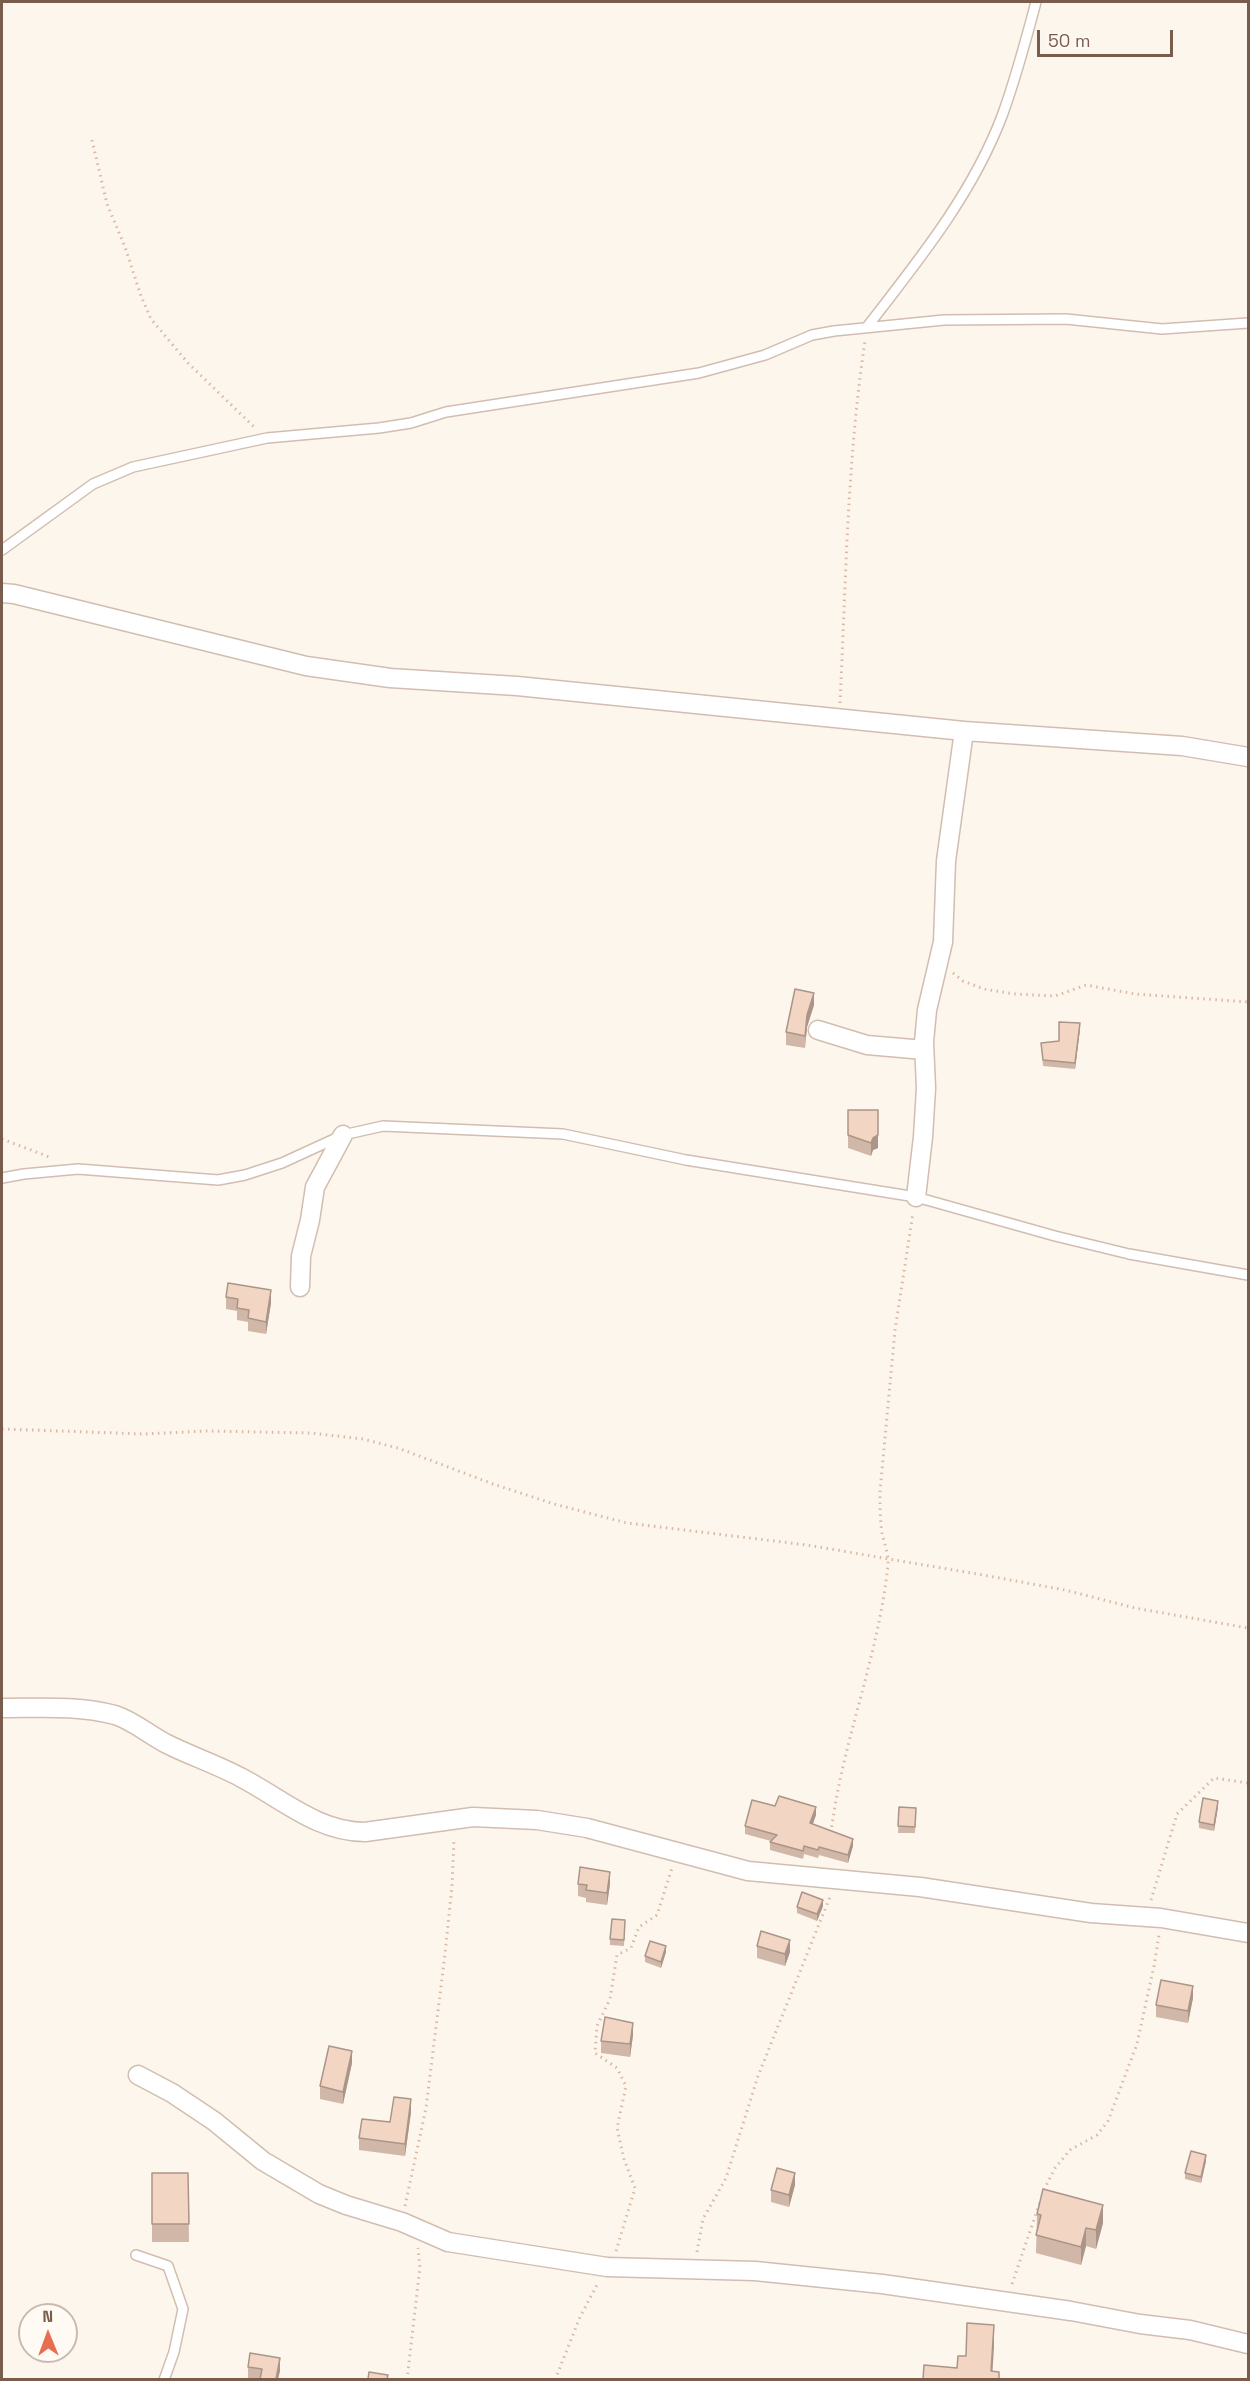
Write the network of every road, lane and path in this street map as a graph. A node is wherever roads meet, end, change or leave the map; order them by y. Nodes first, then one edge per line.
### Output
1 (1036, 2) edge
2 (92, 140) dead end
3 (1248, 323) edge
4 (867, 327) junction
5 (267, 438) junction
6 (2, 550) edge
7 (2, 593) edge
8 (839, 719) junction
9 (964, 731) junction
10 (1248, 757) edge
11 (939, 963) junction
12 (1248, 1002) edge
13 (818, 1030) dead end
14 (924, 1050) junction
15 (343, 1135) junction
16 (2, 1139) edge
17 (78, 1169) junction
18 (2, 1178) edge
19 (916, 1197) junction
20 (1248, 1275) edge
21 (300, 1287) dead end
22 (2, 1429) edge
23 (888, 1560) junction
24 (1248, 1628) edge
25 (2, 1708) edge
26 (1248, 1783) edge
27 (454, 1827) dead end
28 (830, 1841) edge
29 (672, 1866) dead end
30 (839, 1879) junction
31 (1155, 1914) junction
32 (1248, 1933) edge
33 (138, 2075) dead end
34 (409, 2225) junction
35 (136, 2255) dead end
36 (607, 2267) junction
37 (694, 2268) junction
38 (1006, 2303) junction
39 (1248, 2344) edge
40 (164, 2379) edge
41 (407, 2379) edge
42 (555, 2379) edge

1 - 4 lane
2 - 5 path
3 - 4 lane
4 - 5 lane
4 - 8 path
5 - 6 lane
7 - 8 street
8 - 9 street
9 - 10 street
9 - 11 street
11 - 12 path
11 - 14 street
13 - 14 street
14 - 19 street
15 - 17 lane
15 - 19 lane
15 - 21 street
16 - 17 path
17 - 18 lane
19 - 20 lane
19 - 23 path
22 - 23 path
23 - 24 path
23 - 28 path
25 - 30 street
26 - 31 path
27 - 34 path
29 - 36 path
30 - 31 street
30 - 37 path
31 - 32 street
31 - 38 path
33 - 34 street
34 - 36 street
34 - 41 path
35 - 40 lane
36 - 37 street
36 - 42 path
37 - 38 street
38 - 39 street

